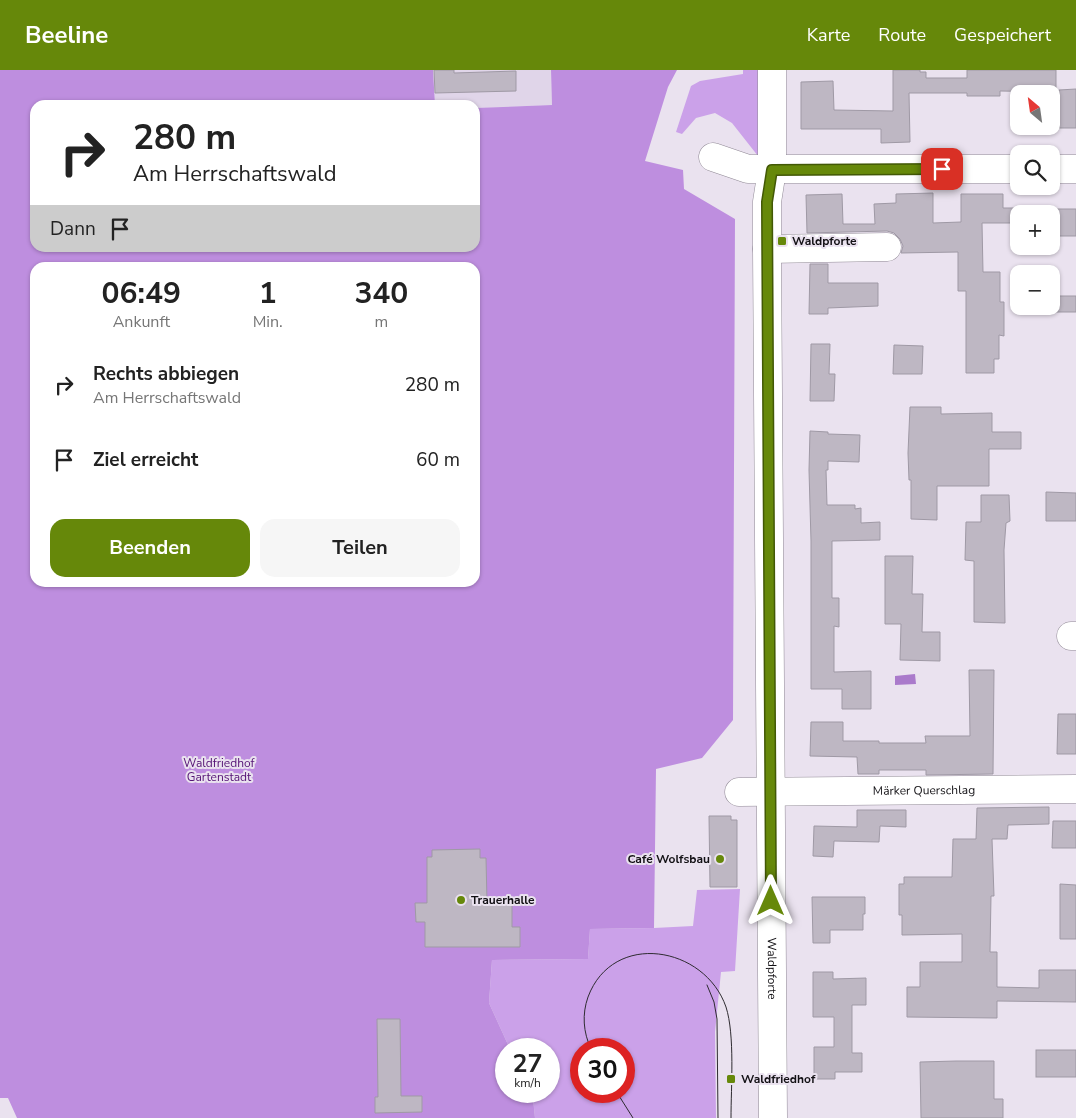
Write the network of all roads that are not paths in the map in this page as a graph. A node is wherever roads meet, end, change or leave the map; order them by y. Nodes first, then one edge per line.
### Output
1 (772, 70) edge
2 (713, 157) dead end
3 (1010, 169) edge
4 (1060, 169) edge
5 (1076, 169) edge
6 (772, 170) junction
7 (887, 247) dead end
8 (767, 249) junction
9 (1076, 789) edge
10 (739, 792) dead end
11 (771, 792) junction
12 (773, 1118) edge

1 - 6 street, Waldpforte
2 - 6 street
3 - 6 street
4 - 5 street
6 - 8 street, Waldpforte
7 - 8 street
8 - 11 street, Waldpforte
9 - 11 street, Märker Querschlag
10 - 11 street, Märker Querschlag
11 - 12 street, Waldpforte

